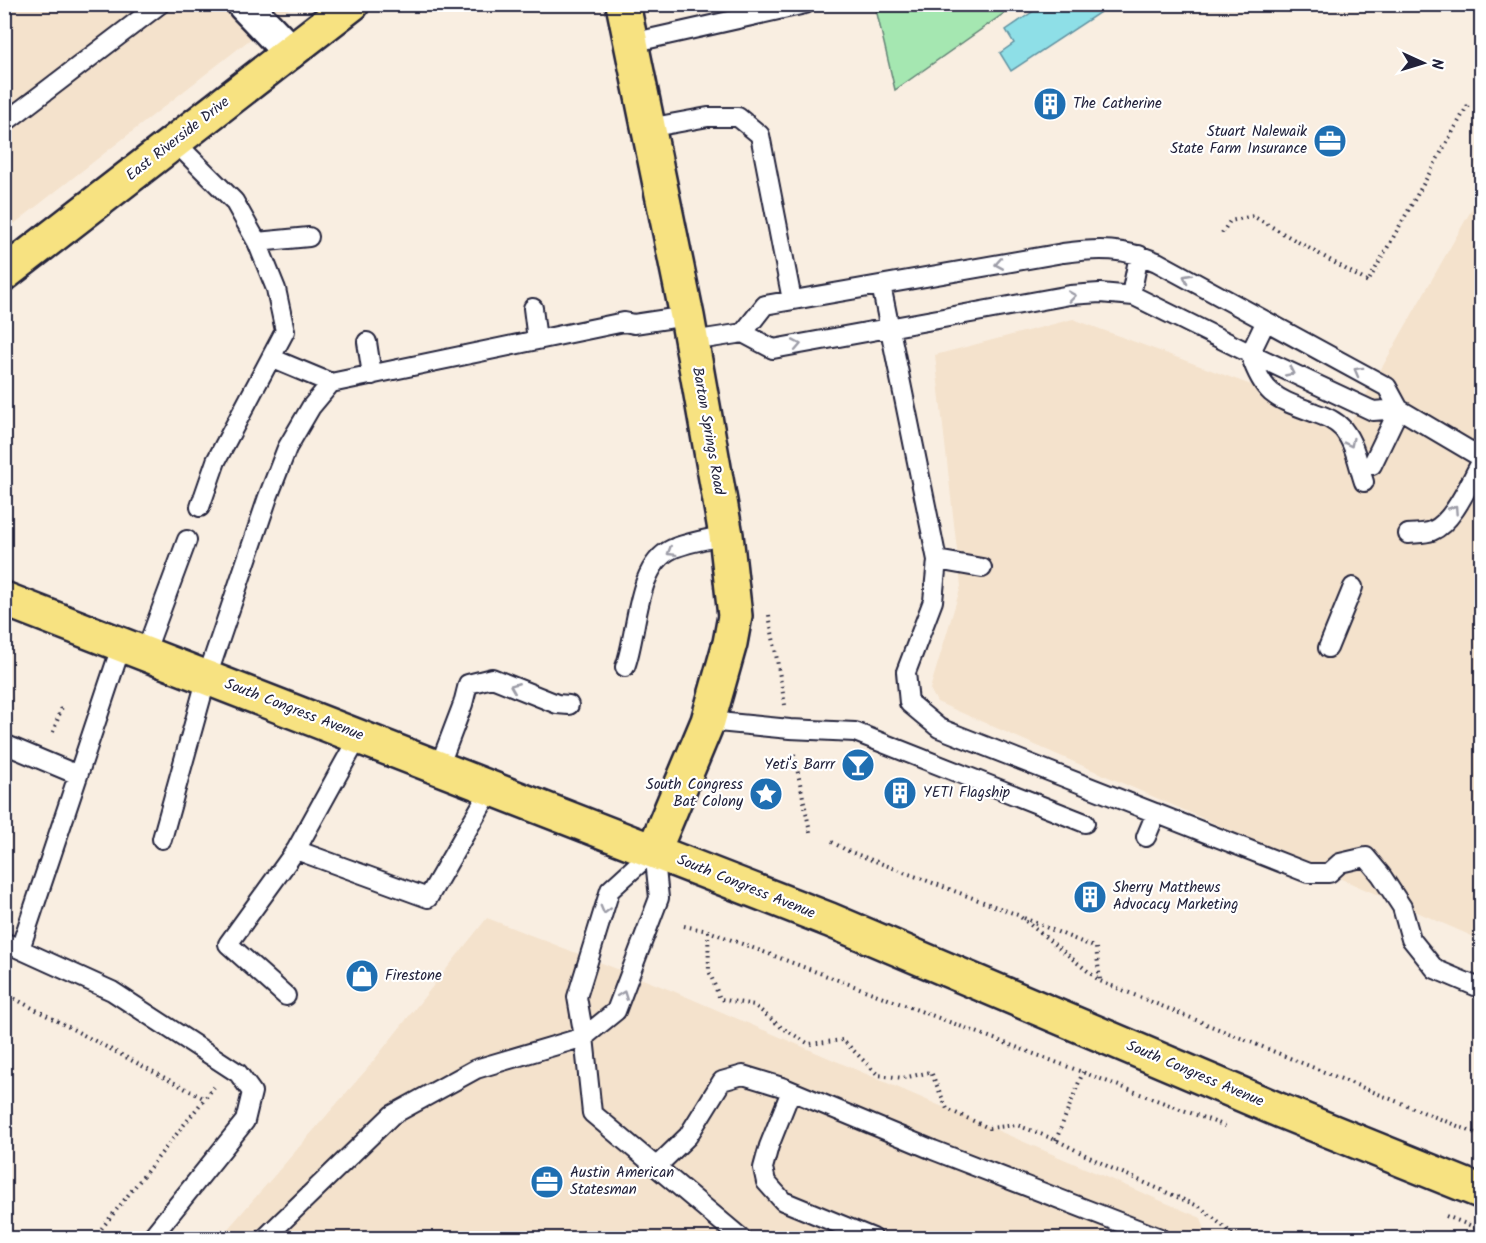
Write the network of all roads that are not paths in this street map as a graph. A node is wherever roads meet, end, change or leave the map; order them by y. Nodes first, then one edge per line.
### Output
1 (160, 4) edge
2 (244, 4) edge
3 (352, 4) edge
4 (623, 4) edge
5 (805, 4) edge
6 (631, 43) junction
7 (290, 52) junction
8 (4, 123) edge
9 (648, 128) junction
10 (176, 142) junction
11 (309, 237) dead end
12 (257, 242) junction
13 (1139, 255) junction
14 (4, 274) edge
15 (880, 285) junction
16 (1131, 295) junction
17 (792, 300) junction
18 (533, 309) dead end
19 (1266, 321) junction
20 (889, 327) junction
21 (689, 328) junction
22 (743, 333) junction
23 (537, 340) junction
24 (367, 342) dead end
25 (1250, 354) junction
26 (271, 358) junction
27 (372, 375) junction
28 (331, 383) junction
29 (1399, 409) junction
30 (1482, 459) edge
31 (200, 507) dead end
32 (1408, 534) dead end
33 (726, 535) junction
34 (187, 540) dead end
35 (937, 560) junction
36 (982, 568) dead end
37 (1353, 587) dead end
38 (4, 598) edge
39 (133, 648) junction
40 (1328, 648) dead end
41 (625, 668) dead end
42 (207, 677) junction
43 (569, 705) dead end
44 (708, 722) junction
45 (359, 736) junction
46 (4, 744) edge
47 (439, 767) junction
48 (78, 775) junction
49 (492, 788) junction
50 (1156, 813) junction
51 (1085, 824) dead end
52 (1146, 837) dead end
53 (162, 839) dead end
54 (297, 850) junction
55 (654, 850) junction
56 (12, 946) edge
57 (1482, 989) edge
58 (286, 996) dead end
59 (585, 1037) junction
60 (791, 1091) junction
61 (656, 1167) junction
62 (1482, 1192) edge
63 (150, 1239) edge
64 (265, 1239) edge
65 (741, 1239) edge
66 (873, 1239) edge
67 (1160, 1239) edge

1 - 8 lane
2 - 7 street
3 - 7 main road, East Riverside Drive
4 - 6 main road, Barton Springs Road
5 - 6 lane
6 - 9 main road, Barton Springs Road
7 - 10 main road, East Riverside Drive
9 - 17 lane
9 - 21 main road, Barton Springs Road
10 - 12 lane
10 - 14 main road, East Riverside Drive
11 - 12 lane
12 - 26 lane
13 -> 15 lane
13 - 16 lane
19 -> 13 lane
15 - 17 lane
15 - 20 lane
20 -> 16 lane
16 - 25 lane
17 - 22 lane
18 - 23 lane
19 - 25 lane
29 -> 19 lane
22 -> 20 lane
20 - 35 lane
21 - 22 lane
21 - 23 lane
21 - 33 main road, Barton Springs Road
23 - 27 lane
24 - 27 lane
25 -> 29 lane
25 -> 29 lane
26 - 28 lane
26 - 31 lane
27 - 28 lane
28 - 42 lane
29 - 30 lane
32 -> 30 lane
33 -> 41 lane
33 - 44 main road, Barton Springs Road
34 - 39 lane
35 - 36 lane
35 - 50 lane
37 - 40 lane
38 - 39 main road, South Congress Avenue
39 - 42 main road, South Congress Avenue
39 - 48 lane
42 - 45 main road, South Congress Avenue
42 - 53 lane
43 -> 47 lane
44 - 51 lane
44 - 55 main road, Barton Springs Road
45 - 47 main road, South Congress Avenue
45 - 54 lane
46 - 48 lane
47 - 49 main road, South Congress Avenue
48 - 56 lane
49 - 54 lane
49 - 55 main road, South Congress Avenue
50 - 52 lane
50 - 57 lane
54 - 58 lane
59 -> 55 lane
55 -> 59 lane
55 - 62 main road, South Congress Avenue
56 - 63 lane
59 - 61 lane
59 - 64 lane
60 - 61 lane
60 - 66 lane
60 - 67 lane
61 - 65 lane

